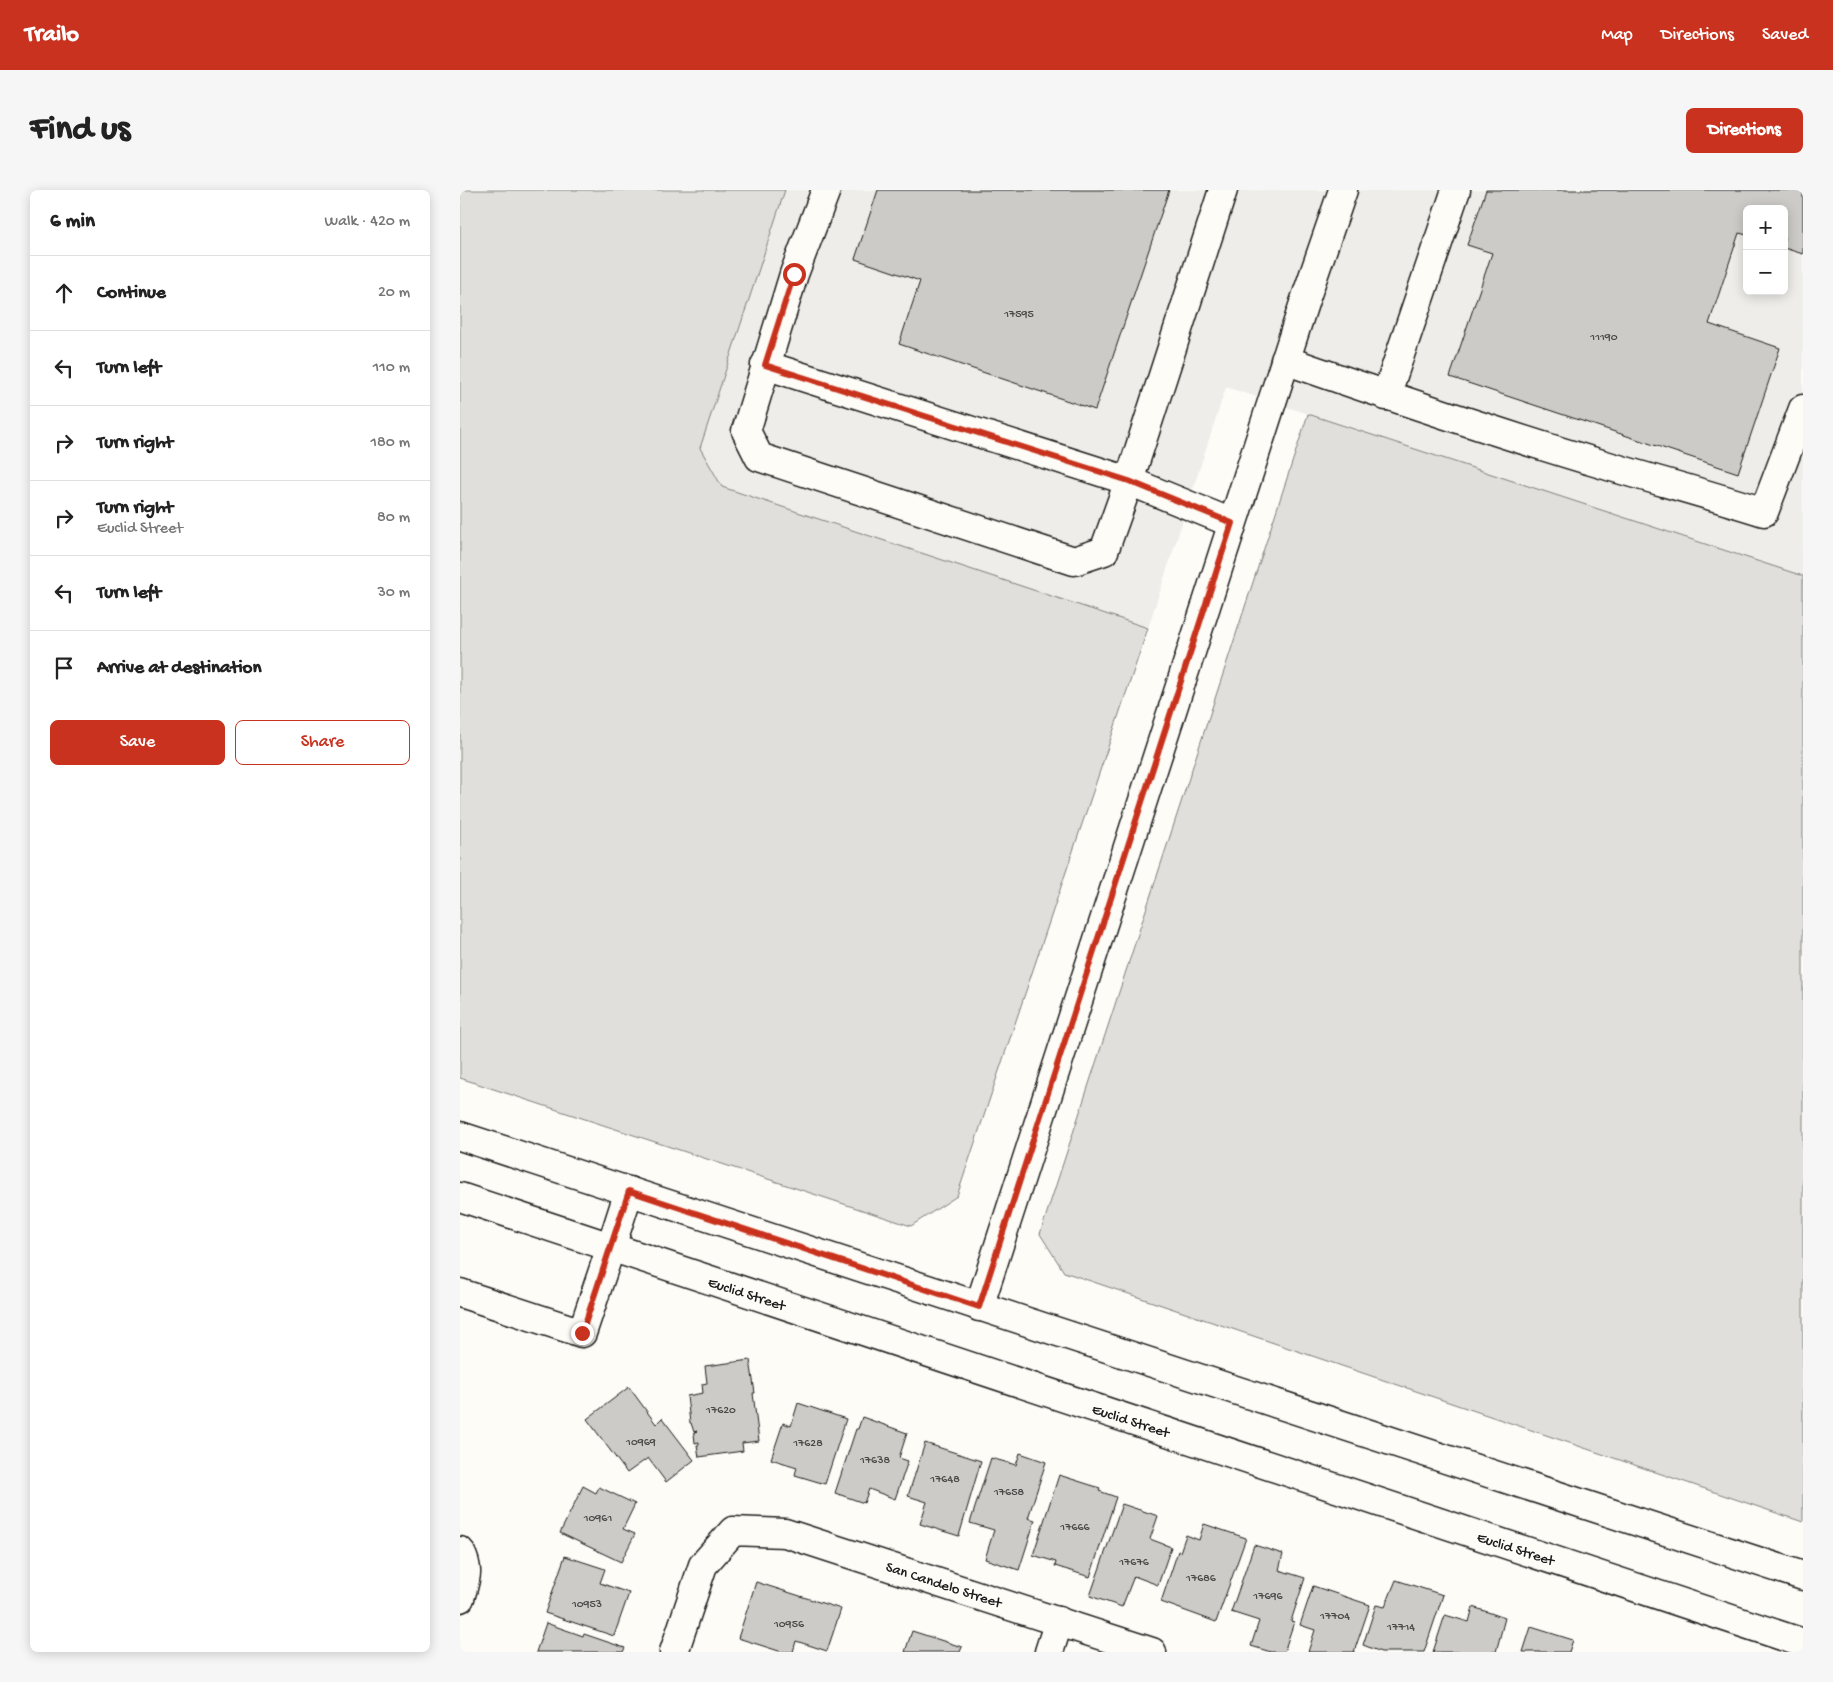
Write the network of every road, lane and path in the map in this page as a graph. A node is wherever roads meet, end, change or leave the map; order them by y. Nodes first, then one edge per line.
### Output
1 (826, 190) edge
2 (1223, 190) edge
3 (1343, 190) edge
4 (1456, 190) edge
5 (1285, 360) junction
6 (765, 365) junction
7 (1386, 396) junction
8 (1803, 409) edge
9 (1129, 481) junction
10 (1232, 523) junction
11 (460, 1136) edge
12 (629, 1191) junction
13 (460, 1197) edge
14 (611, 1247) junction
15 (460, 1293) edge
16 (979, 1307) junction
17 (460, 1551) edge
18 (1803, 1576) edge
19 (460, 1598) edge
20 (1059, 1621) junction
21 (1803, 1643) edge
22 (674, 1652) edge
23 (1049, 1652) edge
24 (1152, 1652) edge

1 - 6 main road
2 - 9 main road
3 - 5 main road
4 - 7 main road
5 - 7 main road
5 - 10 main road
6 - 9 main road
6 - 9 main road
7 - 8 main road
9 - 10 main road
10 - 16 main road
11 - 12 main road
12 - 14 main road
12 - 16 main road
13 - 14 main road, Euclid Street
14 - 15 main road
14 - 21 main road, Euclid Street
16 - 18 main road
17 - 19 main road
20 - 22 main road, San Candelo Street
20 - 23 main road
20 - 24 main road, San Candelo Street

